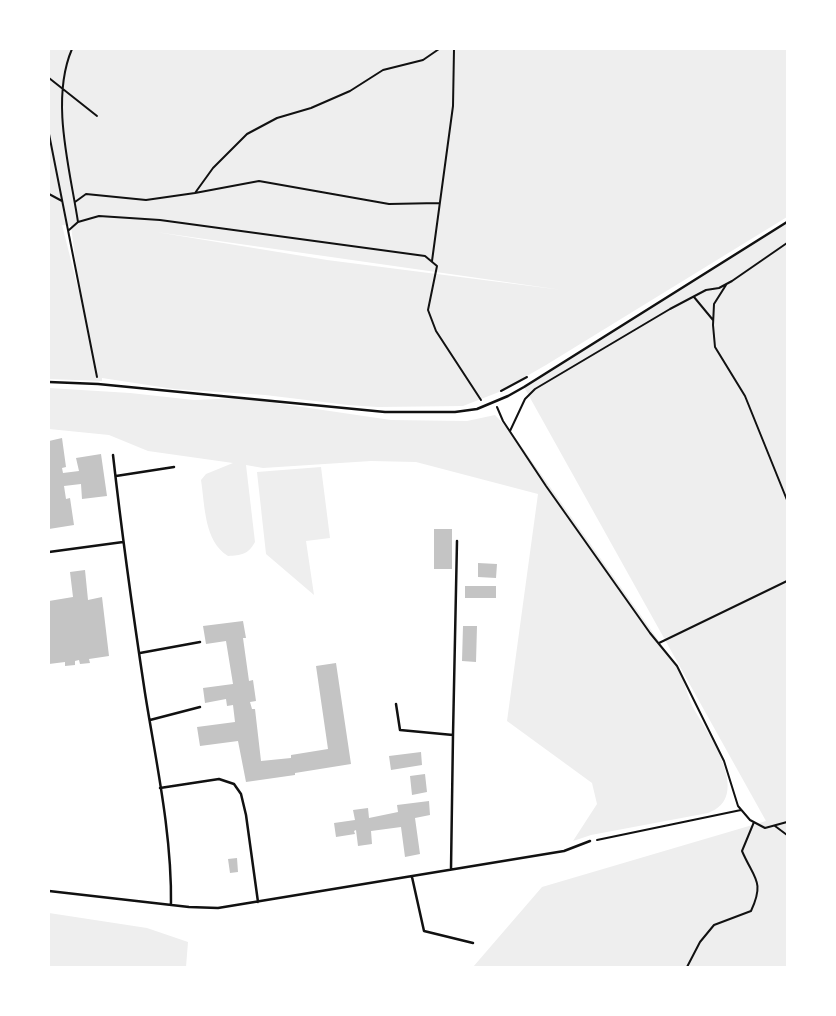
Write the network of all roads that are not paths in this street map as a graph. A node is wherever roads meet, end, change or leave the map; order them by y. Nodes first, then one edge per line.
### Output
1 (787, 222) edge
2 (49, 382) edge
3 (113, 455) dead end
4 (174, 467) dead end
5 (116, 476) junction
6 (457, 541) dead end
7 (124, 542) junction
8 (49, 552) edge
9 (200, 642) dead end
10 (140, 653) junction
11 (396, 704) dead end
12 (200, 707) dead end
13 (150, 720) junction
14 (453, 736) junction
15 (160, 788) junction
16 (590, 841) road end
17 (451, 869) junction
18 (412, 877) junction
19 (49, 891) edge
20 (258, 902) junction
21 (171, 905) junction
22 (473, 943) dead end

1 - 2 lane
3 - 5 lane
4 - 5 lane
5 - 7 lane
6 - 14 lane
7 - 8 lane
7 - 10 lane
9 - 10 lane
10 - 13 lane
11 - 14 lane
12 - 13 lane
13 - 15 lane
14 - 17 lane
15 - 20 lane
15 - 21 lane
16 - 17 lane
17 - 18 lane
18 - 20 lane
18 - 22 lane
19 - 21 lane
20 - 21 lane

